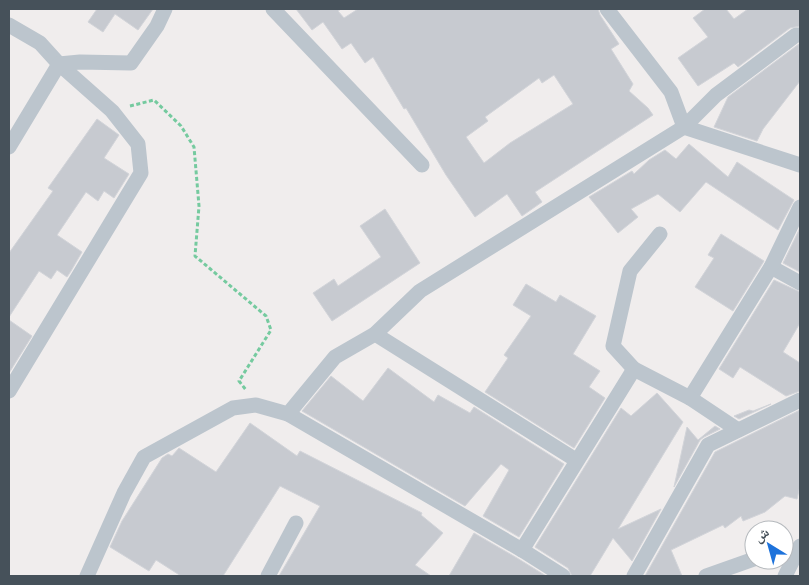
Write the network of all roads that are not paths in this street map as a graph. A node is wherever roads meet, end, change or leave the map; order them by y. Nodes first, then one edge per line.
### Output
1 (165, 9) edge
2 (274, 9) edge
3 (607, 9) edge
4 (9, 25) edge
5 (799, 36) edge
6 (59, 64) junction
7 (684, 127) junction
8 (9, 147) edge
9 (422, 165) dead end
10 (800, 165) edge
11 (800, 207) edge
12 (660, 234) dead end
13 (772, 267) junction
14 (800, 283) edge
15 (375, 334) junction
16 (634, 369) junction
17 (9, 391) edge
18 (690, 398) junction
19 (800, 400) edge
20 (288, 414) junction
21 (738, 430) junction
22 (576, 460) junction
23 (296, 523) dead end
24 (800, 546) edge
25 (522, 550) junction
26 (744, 563) edge
27 (87, 576) edge
28 (268, 576) edge
29 (563, 576) edge
30 (634, 576) edge
31 (706, 576) edge
32 (785, 576) edge

1 - 6 street
2 - 9 street
3 - 7 street
4 - 6 street
5 - 7 street
6 - 8 street
6 - 17 street
7 - 10 street
7 - 15 street
11 - 13 street
12 - 16 street
13 - 14 street
13 - 18 street
15 - 20 street
15 - 22 street
16 - 18 street
16 - 22 street
18 - 21 street
19 - 21 street
20 - 25 street
20 - 27 street
21 - 30 street
22 - 25 street
23 - 28 street
24 - 32 street
25 - 29 street
26 - 31 street

